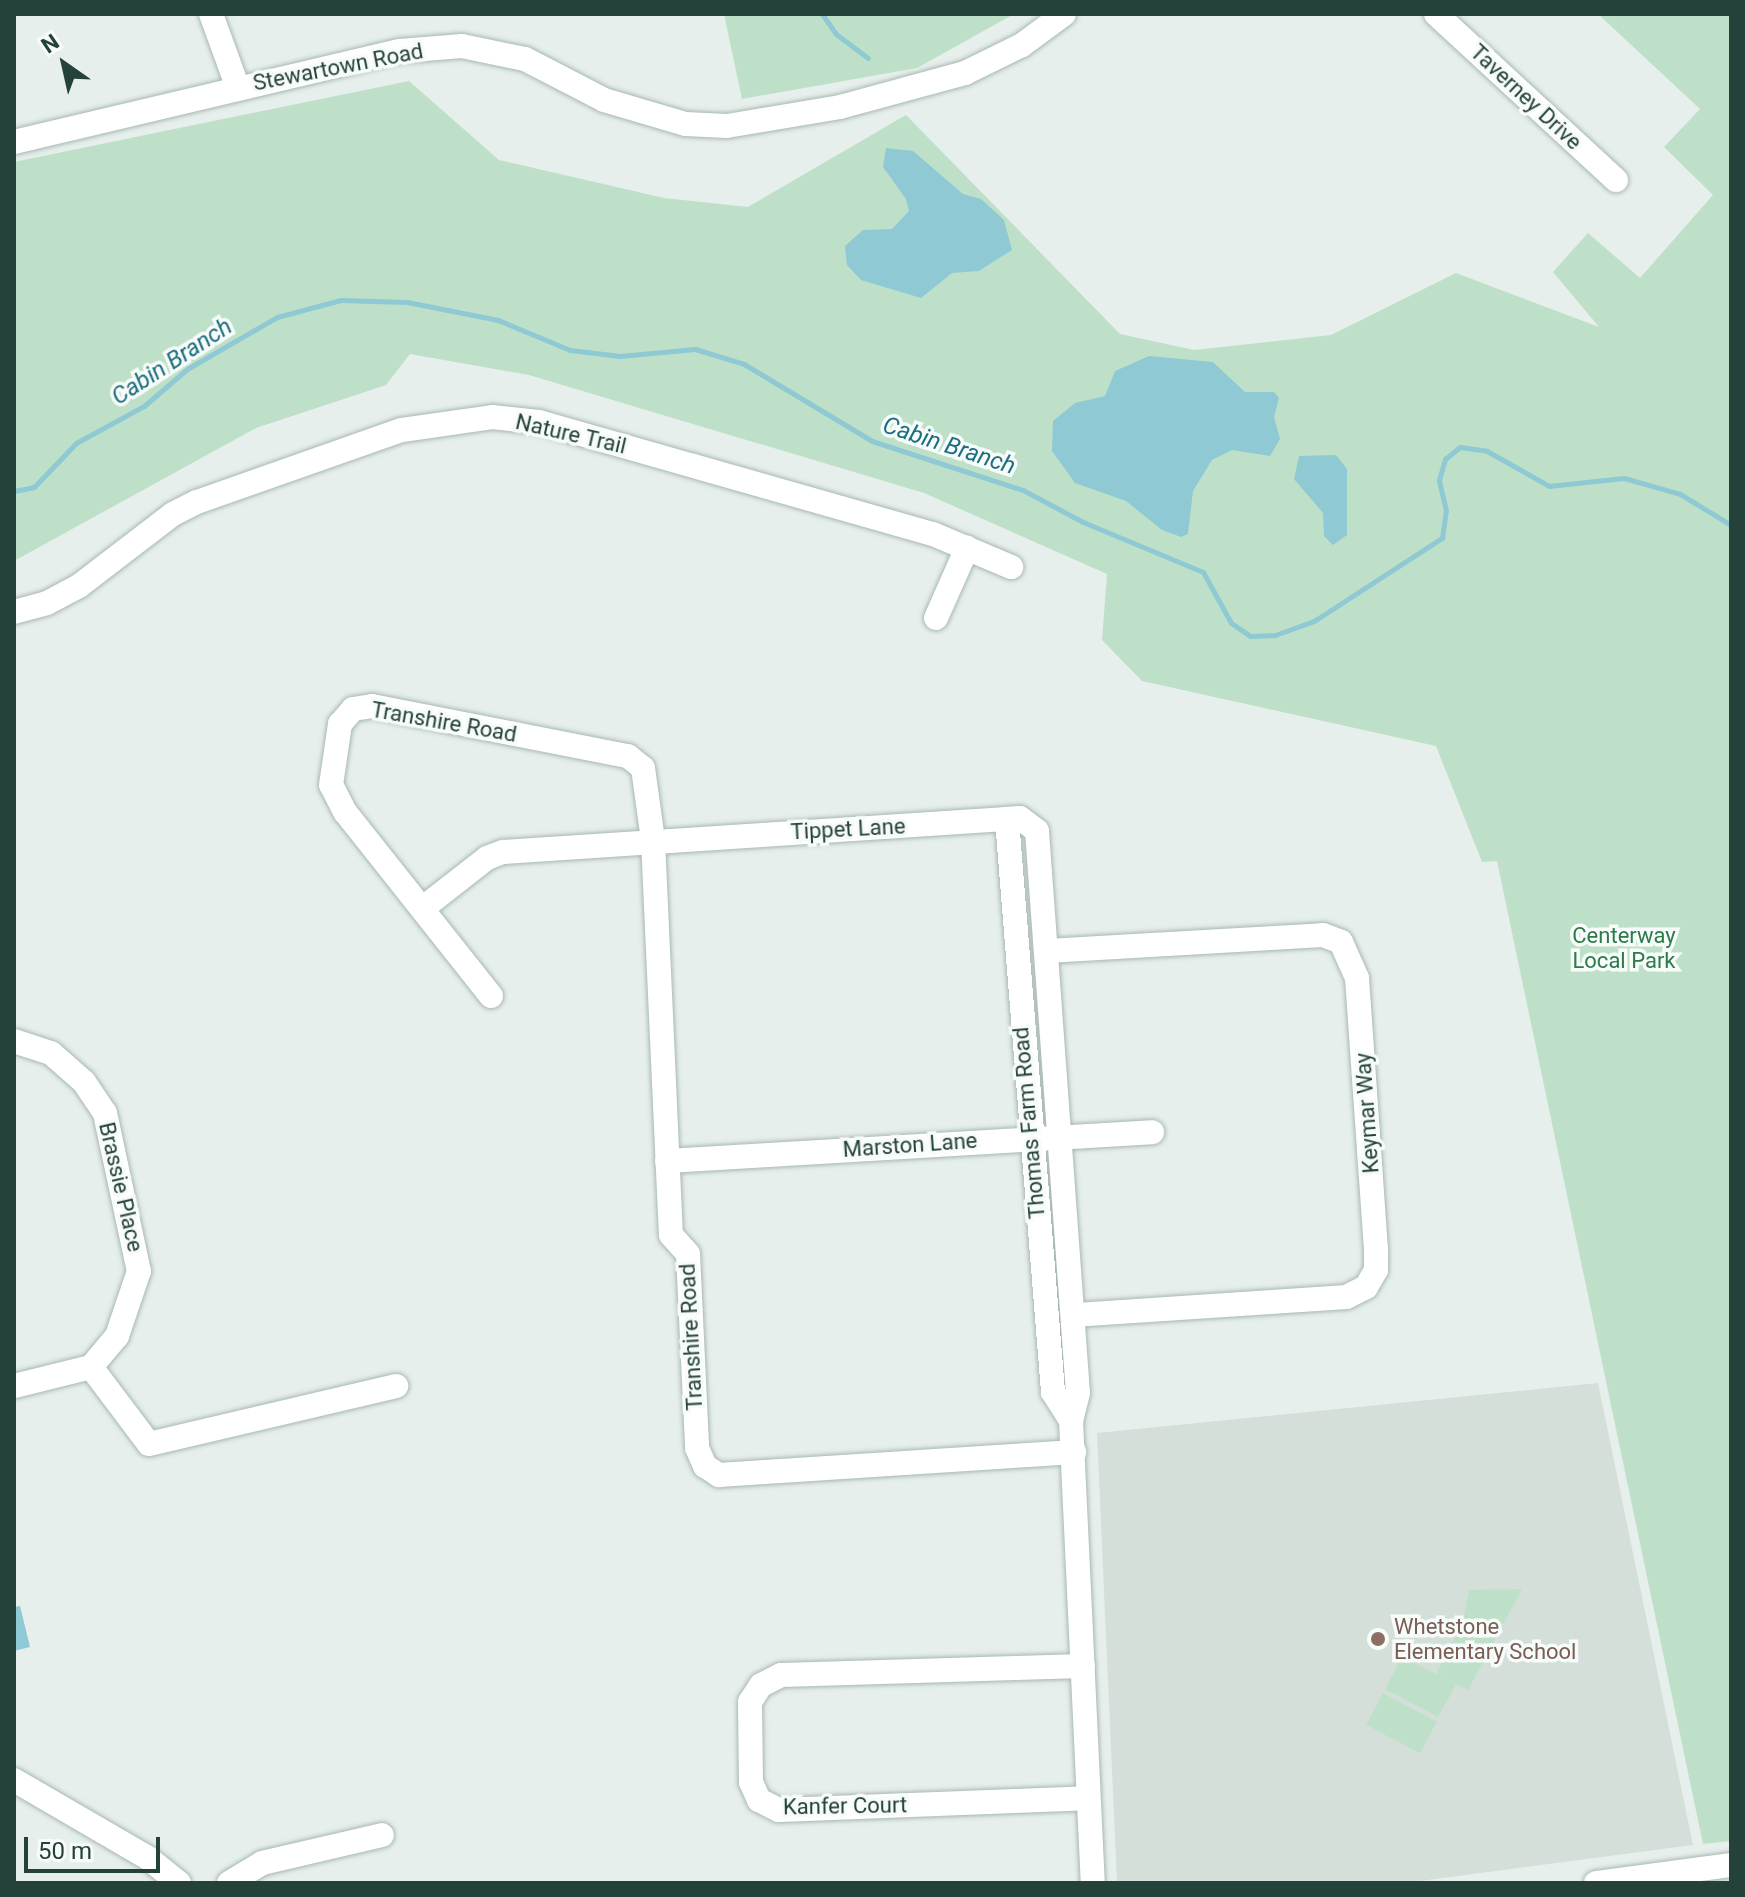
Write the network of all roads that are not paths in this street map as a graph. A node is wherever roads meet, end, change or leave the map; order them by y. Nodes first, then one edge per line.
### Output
1 (211, 14) edge
2 (1064, 14) edge
3 (1443, 16) edge
4 (238, 88) junction
5 (14, 142) edge
6 (1616, 180) dead end
7 (967, 548) junction
8 (1011, 567) dead end
9 (14, 612) edge
10 (936, 618) dead end
11 (1007, 820) junction
12 (1037, 831) joint
13 (653, 840) junction
14 (423, 908) junction
15 (1047, 951) junction
16 (491, 996) dead end
17 (14, 1041) edge
18 (1152, 1132) dead end
19 (1062, 1136) junction
20 (1029, 1138) junction
21 (667, 1161) junction
22 (1074, 1315) junction
23 (91, 1367) junction
24 (14, 1386) edge
25 (396, 1386) dead end
26 (1071, 1421) junction
27 (1074, 1452) junction
28 (1083, 1666) junction
29 (14, 1780) edge
30 (1088, 1798) junction
31 (382, 1835) dead end
32 (1731, 1865) edge
33 (179, 1883) edge
34 (229, 1883) edge
35 (1093, 1883) edge
36 (1596, 1883) edge

1 - 4 street
2 - 4 street, Stewartown Road
3 - 6 street, Taverney Drive
4 - 5 street, Stewartown Road
7 - 8 street, Nature Trail
7 - 9 street, Nature Trail
7 - 10 street
11 - 12 street, Tippet Lane
11 - 13 street, Tippet Lane
11 - 20 street, Thomas Farm Road
12 - 15 street, Thomas Farm Road
13 - 14 street
13 - 14 street, Transhire Road
13 - 21 street, Transhire Road
14 - 16 street, Transhire Road
15 - 19 street, Thomas Farm Road
15 - 22 street, Keymar Way
17 - 23 street, Brassie Place
18 - 19 street, Marston Lane
19 - 20 street, Marston Lane
19 - 22 street, Thomas Farm Road
20 - 21 street, Marston Lane
20 - 26 street, Thomas Farm Road
21 - 27 street, Transhire Road
22 - 26 street, Thomas Farm Road
23 - 24 street
23 - 25 street
26 - 27 street, Thomas Farm Road
27 - 28 street, Thomas Farm Road
28 - 30 street, Thomas Farm Road
28 - 30 street, Kanfer Court
29 - 33 street
30 - 35 street, Thomas Farm Road
31 - 34 street
32 - 36 street

